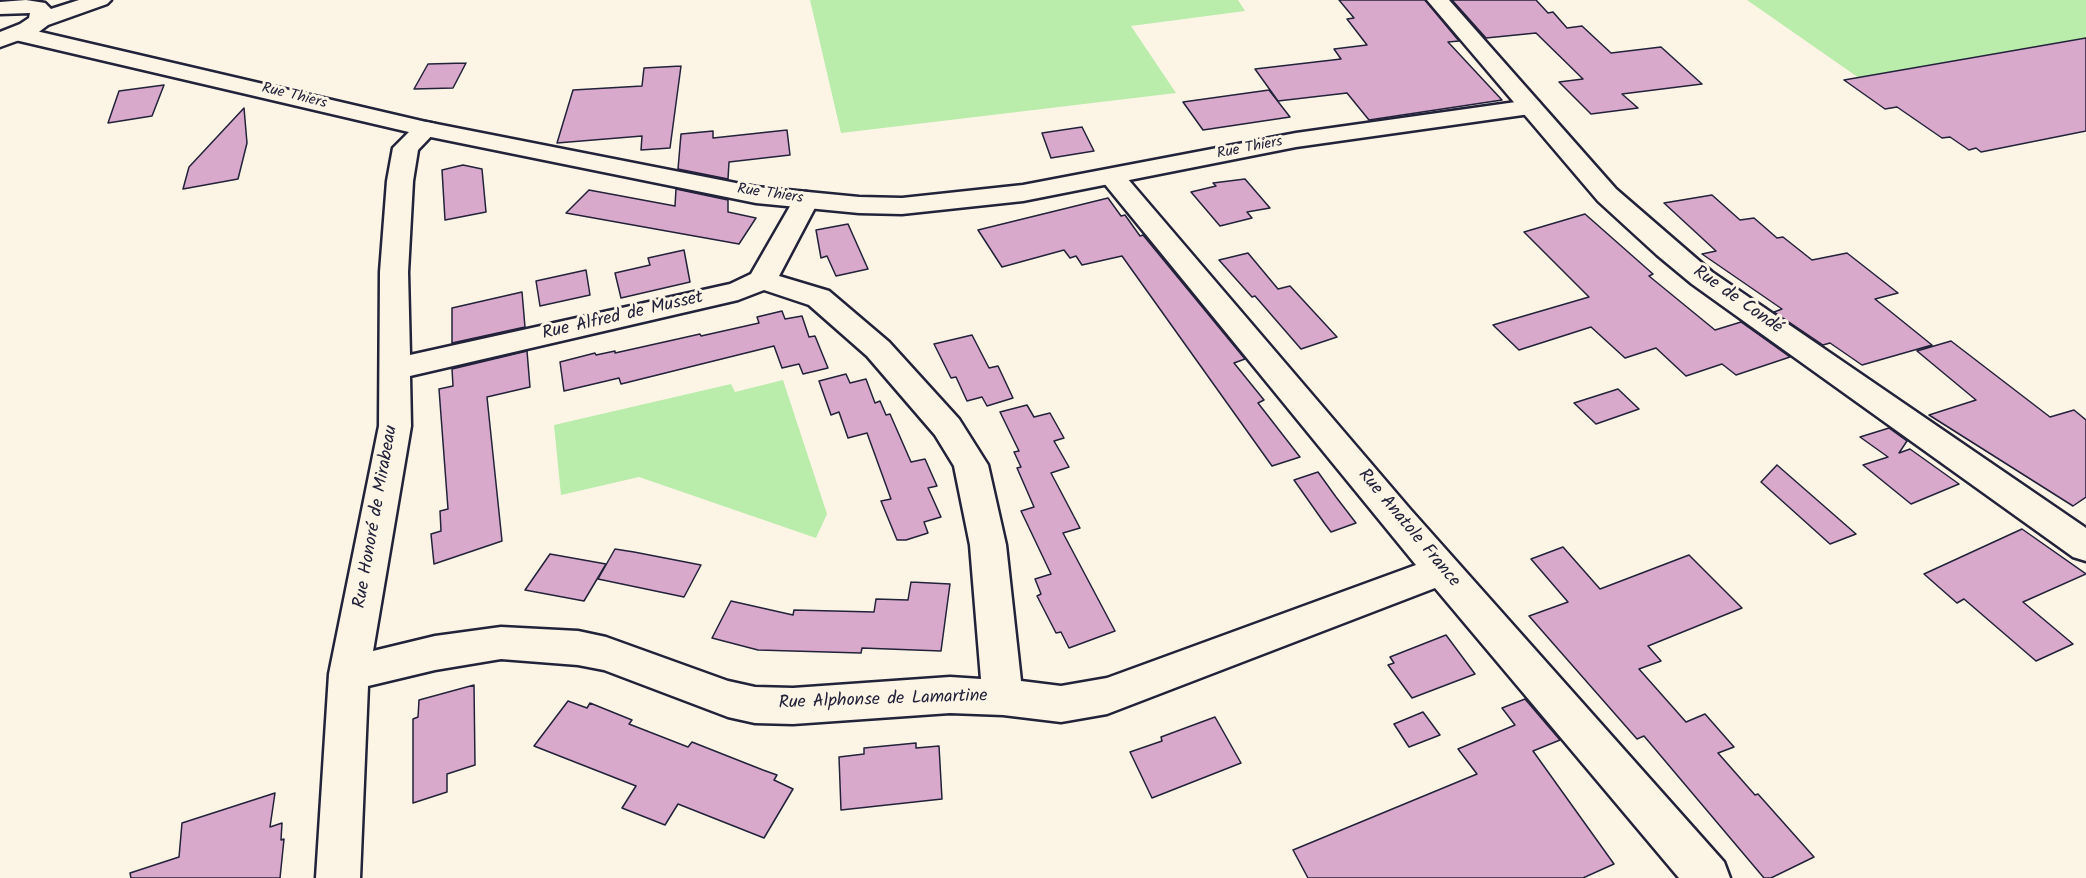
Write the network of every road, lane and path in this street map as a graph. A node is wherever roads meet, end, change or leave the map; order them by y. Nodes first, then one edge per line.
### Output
1 (71, 0) edge
2 (100, 0) edge
3 (1438, 0) edge
4 (0, 8) edge
5 (35, 13) junction
6 (9, 37) edge
7 (1530, 107) junction
8 (426, 129) junction
9 (1112, 177) junction
10 (806, 200) junction
11 (762, 280) junction
12 (393, 369) junction
13 (2086, 547) edge
14 (1442, 570) junction
15 (349, 674) junction
16 (1003, 697) junction
17 (338, 878) edge
18 (1708, 878) edge

1 - 5 street
2 - 5 street
3 - 7 street, Rue de Condé
4 - 5 street
5 - 6 street
6 - 8 street, Rue Thiers
7 - 9 street, Rue Thiers
7 - 13 street, Rue de Condé
8 - 10 street, Rue Thiers
8 - 12 street, Rue Honoré de Mirabeau
9 - 10 street, Rue Thiers
9 - 14 street, Rue Anatole France
10 - 11 street
11 - 12 street, Rue Alfred de Musset
11 - 16 street
12 - 15 street, Rue Honoré de Mirabeau
14 - 16 street, Rue Alphonse de Lamartine
14 - 18 street, Rue Anatole France
15 - 16 street, Rue Alphonse de Lamartine
15 - 17 street, Rue Honoré de Mirabeau

